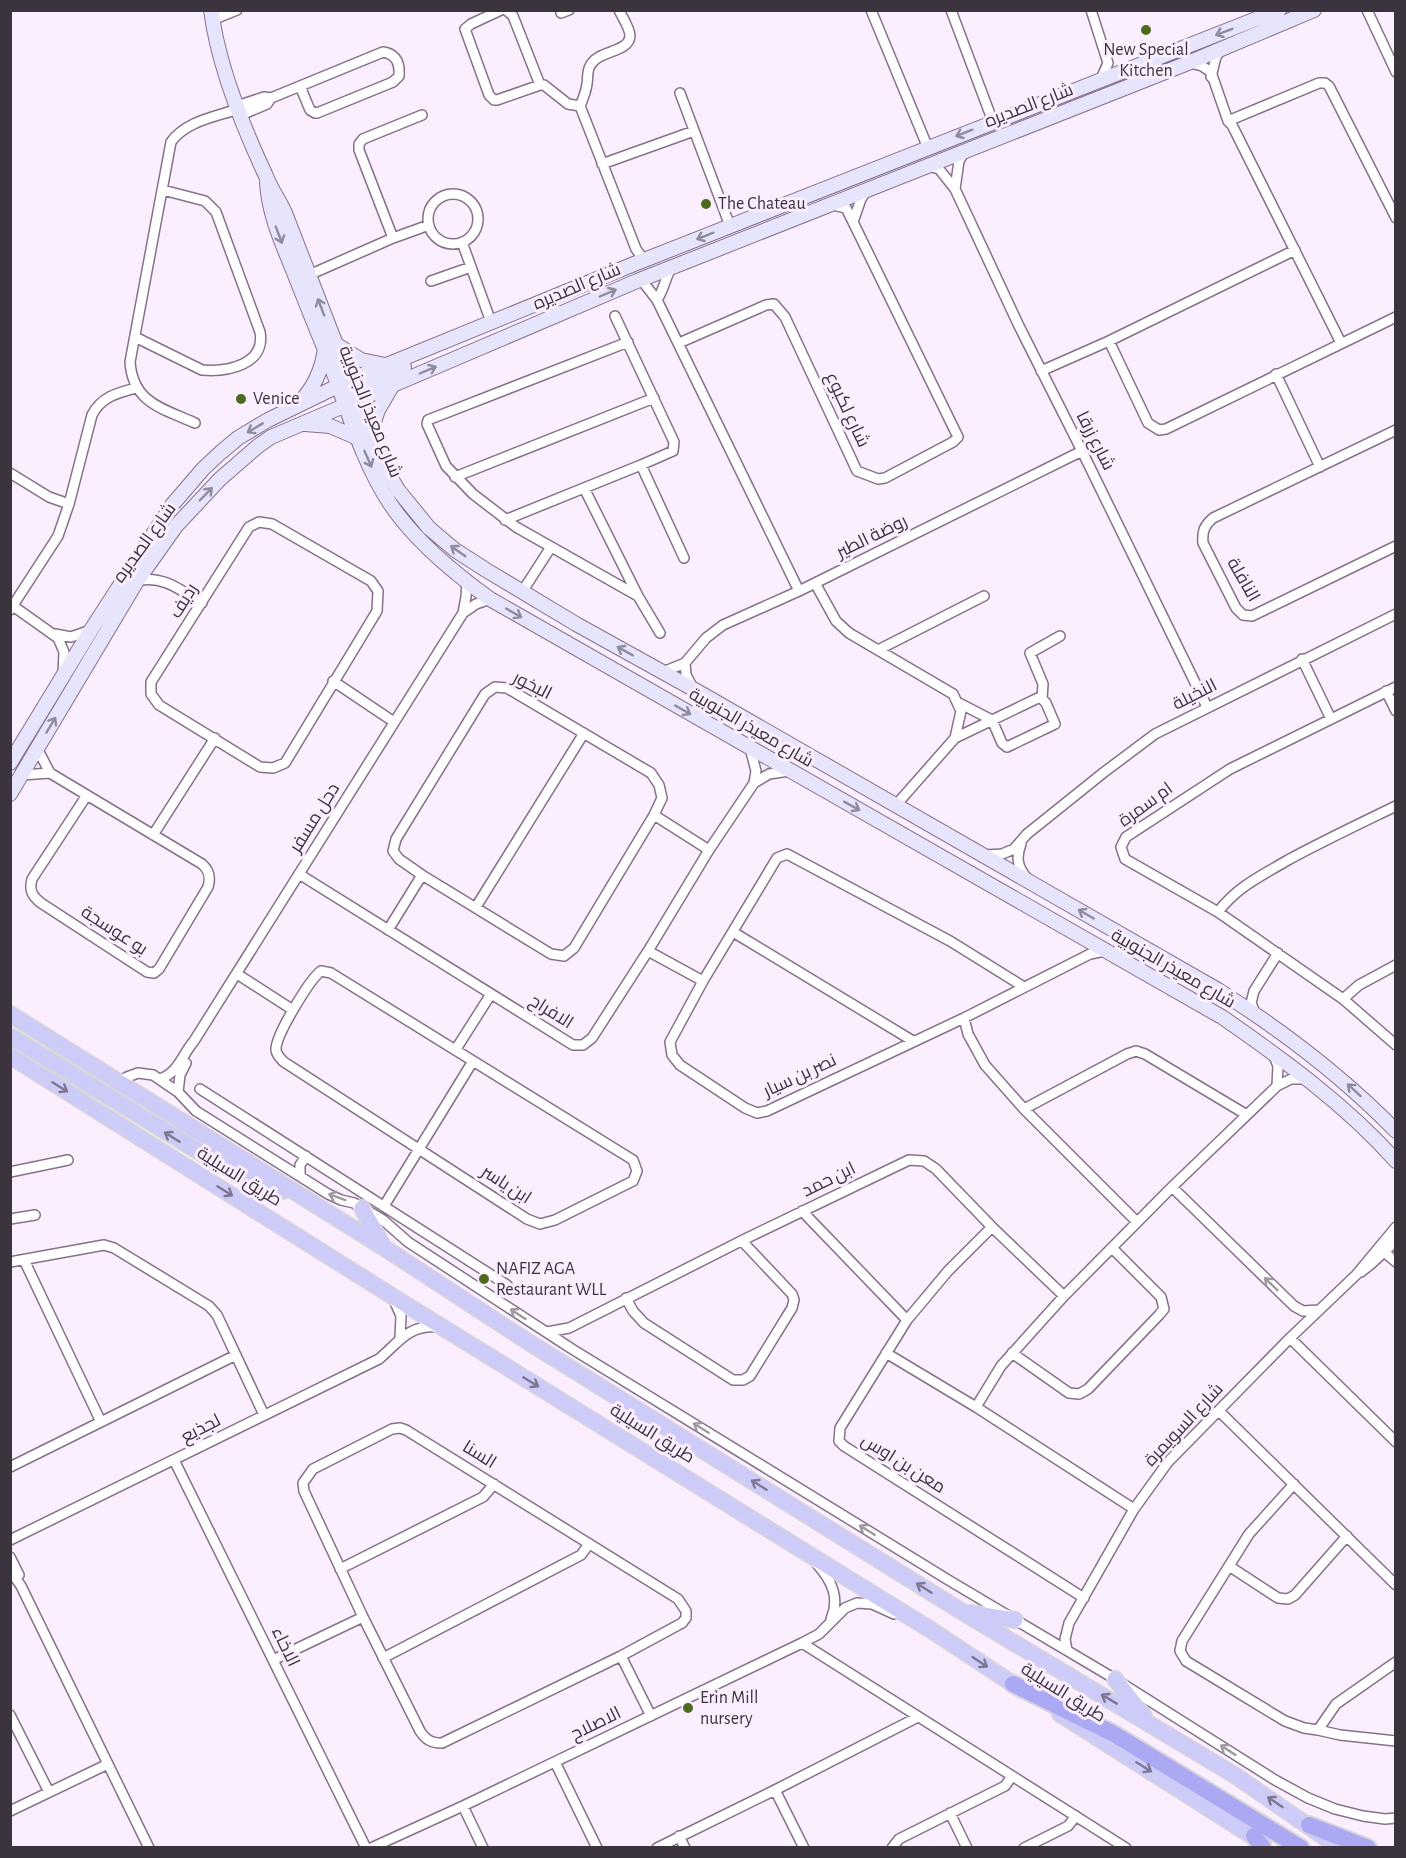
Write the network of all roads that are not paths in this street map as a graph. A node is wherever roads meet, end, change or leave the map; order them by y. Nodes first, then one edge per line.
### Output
1 (237, 10) edge
2 (501, 10) edge
3 (506, 10) edge
4 (619, 10) edge
5 (871, 10) edge
6 (951, 10) edge
7 (1091, 10) edge
8 (1279, 10) edge
9 (1314, 10) edge
10 (1368, 12) edge
11 (212, 15) edge
12 (1222, 48) junction
13 (1106, 51) junction
14 (1188, 63) junction
15 (1128, 69) junction
16 (1395, 72) edge
17 (1211, 77) junction
18 (1101, 79) junction
19 (540, 85) junction
20 (300, 86) junction
21 (680, 93) dead end
22 (580, 106) junction
23 (239, 110) junction
24 (422, 115) dead end
25 (1228, 121) junction
26 (993, 122) junction
27 (694, 131) junction
28 (928, 148) junction
29 (966, 150) junction
30 (602, 164) junction
31 (926, 166) junction
32 (266, 178) junction
33 (868, 189) junction
34 (955, 189) junction
35 (163, 190) junction
36 (829, 205) junction
37 (1395, 218) edge
38 (853, 222) junction
39 (429, 225) junction
40 (730, 226) junction
41 (393, 238) junction
42 (462, 242) junction
43 (1295, 250) junction
44 (638, 258) junction
45 (471, 267) junction
46 (671, 268) junction
47 (309, 275) junction
48 (431, 281) dead end
49 (637, 281) junction
50 (657, 300) junction
51 (615, 316) dead end
52 (1395, 317) edge
53 (491, 322) junction
54 (135, 337) junction
55 (1109, 341) junction
56 (628, 342) junction
57 (678, 343) junction
58 (1341, 343) junction
59 (435, 345) junction
60 (330, 347) junction
61 (387, 365) junction
62 (1041, 370) junction
63 (1275, 374) junction
64 (392, 386) junction
65 (136, 388) junction
66 (348, 393) junction
67 (654, 398) junction
68 (295, 407) junction
69 (195, 423) dead end
70 (297, 424) junction
71 (1395, 430) edge
72 (282, 431) junction
73 (364, 436) junction
74 (1082, 451) junction
75 (640, 465) junction
76 (1320, 467) junction
77 (10, 473) edge
78 (455, 477) junction
79 (585, 488) junction
80 (69, 504) junction
81 (505, 520) junction
82 (1395, 546) edge
83 (551, 547) junction
84 (153, 558) junction
85 (684, 558) dead end
86 (137, 581) junction
87 (467, 581) junction
88 (165, 582) junction
89 (815, 583) junction
90 (800, 591) junction
91 (522, 592) junction
92 (638, 596) junction
93 (984, 596) dead end
94 (490, 599) junction
95 (202, 603) junction
96 (12, 608) edge
97 (463, 612) junction
98 (1395, 614) edge
99 (91, 630) junction
100 (660, 633) dead end
101 (55, 634) junction
102 (1060, 636) dead end
103 (878, 650) junction
104 (1302, 659) junction
105 (685, 663) junction
106 (663, 672) junction
107 (62, 677) junction
108 (333, 681) junction
109 (1395, 687) edge
110 (695, 690) junction
111 (1386, 692) junction
112 (1042, 699) junction
113 (958, 703) junction
114 (1207, 707) junction
115 (1395, 711) edge
116 (1331, 719) junction
117 (992, 720) junction
118 (394, 722) junction
119 (584, 733) junction
120 (214, 738) junction
121 (955, 738) junction
122 (37, 748) junction
123 (750, 748) junction
124 (10, 763) edge
125 (789, 771) junction
126 (50, 773) junction
127 (22, 775) junction
128 (754, 783) junction
129 (10, 794) edge
130 (87, 795) junction
131 (896, 805) junction
132 (1395, 806) edge
133 (654, 815) junction
134 (1027, 834) junction
135 (153, 835) junction
136 (709, 850) junction
137 (984, 855) junction
138 (299, 874) junction
139 (422, 875) junction
140 (1031, 882) junction
141 (476, 907) junction
142 (1218, 912) junction
143 (388, 930) junction
144 (733, 932) junction
145 (1076, 934) junction
146 (648, 951) junction
147 (1105, 951) junction
148 (1278, 953) junction
149 (1078, 960) junction
150 (1395, 966) edge
151 (237, 974) junction
152 (703, 981) junction
153 (1257, 986) junction
154 (1024, 987) junction
155 (491, 994) junction
156 (1230, 997) junction
157 (1343, 999) junction
158 (10, 1003) edge
159 (293, 1010) junction
160 (10, 1014) edge
161 (1257, 1015) junction
162 (964, 1018) junction
163 (10, 1036) edge
164 (194, 1041) junction
165 (914, 1041) junction
166 (58, 1044) junction
167 (1395, 1045) edge
168 (456, 1049) junction
169 (1274, 1053) junction
170 (10, 1056) edge
171 (474, 1061) junction
172 (160, 1079) junction
173 (1308, 1080) junction
174 (120, 1082) junction
175 (1277, 1086) junction
176 (200, 1089) dead end
177 (178, 1092) junction
178 (1024, 1109) junction
179 (1247, 1115) junction
180 (1395, 1131) edge
181 (420, 1148) junction
182 (304, 1155) junction
183 (68, 1160) dead end
184 (1395, 1161) edge
185 (286, 1167) junction
186 (10, 1172) edge
187 (300, 1176) junction
188 (1172, 1187) junction
189 (301, 1196) junction
190 (384, 1206) junction
191 (362, 1208) junction
192 (802, 1211) junction
193 (35, 1215) dead end
194 (10, 1219) edge
195 (1137, 1222) junction
196 (992, 1227) junction
197 (1395, 1227) edge
198 (742, 1241) junction
199 (1395, 1241) edge
200 (383, 1247) junction
201 (1112, 1248) junction
202 (1384, 1252) junction
203 (458, 1254) junction
204 (24, 1260) junction
205 (10, 1262) edge
206 (1395, 1262) edge
207 (442, 1264) junction
208 (456, 1273) junction
209 (1356, 1275) junction
210 (507, 1285) dead end
211 (392, 1296) junction
212 (1064, 1296) junction
213 (626, 1298) junction
214 (1320, 1310) junction
215 (907, 1320) junction
216 (576, 1324) junction
217 (442, 1327) junction
218 (547, 1332) junction
219 (400, 1338) junction
220 (1290, 1338) junction
221 (572, 1348) junction
222 (886, 1353) junction
223 (1012, 1353) junction
224 (236, 1355) junction
225 (976, 1407) junction
226 (1219, 1411) junction
227 (264, 1415) junction
228 (100, 1422) junction
229 (1395, 1426) edge
230 (1387, 1434) junction
231 (1395, 1442) edge
232 (174, 1461) junction
233 (10, 1467) edge
234 (494, 1484) junction
235 (1294, 1484) junction
236 (1134, 1509) junction
237 (1347, 1536) junction
238 (10, 1540) edge
239 (589, 1544) junction
240 (807, 1552) junction
241 (10, 1557) edge
242 (1229, 1566) junction
243 (340, 1569) junction
244 (10, 1570) edge
245 (1395, 1585) edge
246 (21, 1586) junction
247 (1083, 1598) junction
248 (961, 1611) junction
249 (363, 1617) junction
250 (1015, 1620) junction
251 (830, 1622) junction
252 (1069, 1623) junction
253 (931, 1630) junction
254 (1046, 1638) junction
255 (802, 1643) junction
256 (1067, 1650) junction
257 (621, 1656) junction
258 (383, 1658) junction
259 (273, 1660) junction
260 (1395, 1662) edge
261 (1115, 1679) junction
262 (1013, 1684) junction
263 (10, 1715) edge
264 (651, 1716) junction
265 (918, 1717) junction
266 (1149, 1723) junction
267 (1318, 1730) junction
268 (20, 1736) junction
269 (10, 1740) edge
270 (1395, 1741) edge
271 (555, 1762) junction
272 (108, 1764) junction
273 (1012, 1776) junction
274 (776, 1790) junction
275 (49, 1792) junction
276 (463, 1806) junction
277 (10, 1811) edge
278 (950, 1814) junction
279 (1076, 1816) junction
280 (1395, 1818) edge
281 (1309, 1825) junction
282 (679, 1836) junction
283 (1258, 1842) edge
284 (149, 1848) edge
285 (366, 1848) edge
286 (370, 1848) edge
287 (483, 1848) edge
288 (597, 1848) edge
289 (657, 1848) edge
290 (685, 1848) edge
291 (804, 1848) edge
292 (892, 1848) edge
293 (967, 1848) edge
294 (1024, 1848) edge
295 (1126, 1848) edge
296 (1270, 1848) edge
297 (1301, 1848) edge
298 (1340, 1848) edge
299 (1368, 1848) edge

1 - 11 street
2 - 19 street
3 - 19 street
4 - 22 street
5 - 28 street
6 - 26 street
7 - 13 street
8 -> 15 main road, شارع الصديره
9 - 12 main road, شارع الصديره
10 - 16 street
11 - 23 main road, شارع معيذر الجنوبية
12 - 14 main road, شارع الصديره
12 - 17 street
13 - 15 street
13 - 18 street
14 - 17 street
14 - 29 main road, شارع الصديره
15 - 18 main road, شارع الصديره
17 - 25 street
18 - 26 main road, شارع الصديره
19 - 22 street
20 - 20 street
20 - 23 street
21 - 27 street
22 - 30 street
23 - 32 main road, شارع معيذر الجنوبية
23 - 35 street
24 - 41 street
25 - 37 street
25 - 43 street
26 -> 28 main road, شارع الصديره
27 - 30 street
27 - 40 street
28 - 40 main road, شارع الصديره
29 - 31 main road, شارع الصديره
29 - 34 street
30 - 44 street
31 - 33 main road, شارع الصديره
31 - 34 street, شارع زرقا
32 - 47 main road, شارع معيذر الجنوبية
32 -> 60 main road, شارع معيذر الجنوبية
33 - 36 main road, شارع الصديره
33 - 38 street
34 - 62 street, شارع زرقا
35 - 54 street
35 - 54 street
36 - 38 street, شارع لكبوع
36 - 46 main road, شارع الصديره
38 - 57 street, شارع لكبوع
39 - 41 street
39 - 42 street
39 - 42 street
40 -> 44 main road, شارع الصديره
41 - 47 street
42 - 45 street
43 - 55 street
43 - 58 street
44 - 53 main road, شارع الصديره
45 - 48 street
45 - 53 street
46 - 49 main road, شارع الصديره
46 - 50 street
60 -> 47 main road, شارع معيذر الجنوبية
49 - 50 street
64 -> 49 main road, شارع الصديره
50 - 57 street
51 - 56 street
52 - 58 street
53 - 59 main road, شارع الصديره
54 - 65 street
55 - 62 street
55 - 63 street
56 - 67 street
56 - 78 street
57 - 90 street
58 - 63 street
59 - 61 main road, شارع الصديره
59 - 66 main road
60 - 61 main road
60 - 66 main road, شارع معيذر الجنوبية
60 - 68 main road
61 - 66 main road, شارع الصديره
62 - 74 street, شارع زرقا
63 - 76 street
64 - 66 main road, شارع الصديره
64 - 73 main road
65 - 69 street
65 - 80 street
66 - 68 main road, شارع الصديره
66 - 70 main road, شارع الصديره
66 - 72 main road
66 - 73 main road, شارع معيذر الجنوبية
67 - 75 street
67 - 78 street
68 -> 99 main road, شارع الصديره
70 - 72 main road, شارع الصديره
70 - 73 main road
71 - 76 street, النافلة
84 -> 72 main road, شارع الصديره
73 -> 87 main road, شارع معيذر الجنوبية
91 -> 73 main road, شارع معيذر الجنوبية
74 - 89 street, روضة الطير
74 - 114 street, شارع زرقا
75 - 79 street
75 - 85 street
76 - 82 street, النافلة
77 - 80 street
78 - 81 street
79 - 81 street
79 - 92 street
80 - 96 street
81 - 83 street
83 - 91 street
83 - 92 street
84 - 86 main road, شارع الصديره
84 - 88 street
86 - 88 street
122 -> 86 main road, شارع الصديره
87 - 94 main road, شارع معيذر الجنوبية
87 - 97 street, دحل مسفر
88 - 95 street
89 - 90 street, روضة الطير
89 - 103 street
90 - 105 street, روضة الطير
106 -> 91 main road, شارع معيذر الجنوبية
92 - 100 street
93 - 103 street
94 - 97 street
94 -> 123 main road, شارع معيذر الجنوبية
95 - 108 street, رديف
95 - 120 street, رديف
96 - 101 street
97 - 118 street, دحل مسفر
98 - 104 street, النخيلة
99 - 101 street
99 - 107 main road, شارع الصديره
101 - 107 street
102 - 112 street
103 - 113 street
104 - 114 street, النخيلة
104 - 116 street
105 - 106 street, روضة الطير
105 - 110 street
106 - 110 main road, شارع معيذر الجنوبية
107 - 124 main road, شارع الصديره
108 - 118 street
108 - 120 street, رديف
109 - 111 street, ام سمرة
110 - 131 main road, شارع معيذر الجنوبية
111 - 115 street
111 - 116 street, ام سمرة
112 - 117 street
112 - 117 street
113 - 117 street
113 - 121 street
114 - 134 street, النخيلة
116 - 142 street, ام سمرة
117 - 121 street
118 - 138 street, دحل مسفر
119 - 133 street, البخور
119 - 139 street, البخور
119 - 141 street
120 - 135 street
121 - 131 street
122 - 126 street
122 - 127 main road, شارع الصديره
123 - 125 main road, شارع معيذر الجنوبية
123 - 128 street
125 - 128 street
125 -> 145 main road, شارع معيذر الجنوبية
126 - 127 street
126 - 130 street, بو عوسجة
127 - 129 main road, شارع الصديره
128 - 136 street, الافراح
130 - 135 street, بو عوسجة
130 - 135 street, بو عوسجة
131 - 137 main road, شارع معيذر الجنوبية
132 - 142 street
133 - 136 street
133 - 141 street, البخور
134 - 137 street, النخيلة
134 - 140 street
136 - 146 street, الافراح
137 - 140 main road, شارع معيذر الجنوبية
138 - 143 street, الافراح
138 - 151 street, دحل مسفر
139 - 141 street, البخور
139 - 143 street
156 -> 140 main road, شارع معيذر الجنوبية
142 - 148 street, ام سمرة
143 - 155 street, الافراح
144 - 152 street, نصر بن سيار
144 - 154 street, نصر بن سيار
144 - 165 street
145 - 147 main road, شارع معيذر الجنوبية
145 - 149 street
146 - 152 street
146 - 155 street, الافراح
147 - 149 street, نصر بن سيار
147 - 169 main road, شارع معيذر الجنوبية
148 - 153 street
148 - 157 street, ام سمرة
149 - 154 street, نصر بن سيار
150 - 157 street
151 - 159 street
151 - 164 street, دحل مسفر
152 - 165 street, نصر بن سيار
153 - 156 street
153 - 161 street
154 - 162 street, نصر بن سيار
155 - 168 street
156 - 161 main road, شارع معيذر الجنوبية
157 - 167 street, ام سمرة
158 - 166 main road
159 - 168 street, ابن ياسر
159 - 181 street, ابن ياسر
160 - 166 main road, طريق السيلية
180 -> 161 main road, شارع معيذر الجنوبية
162 - 165 street, نصر بن سيار
162 - 178 street
189 -> 163 main road
164 - 172 street, دحل مسفر
164 - 177 street, دحل مسفر
166 - 174 main road, طريق السيلية
168 - 171 street, ابن ياسر
169 - 173 main road, شارع معيذر الجنوبية
169 - 175 street
170 -> 211 main road, طريق السيلية
171 - 181 street
171 - 181 street, ابن ياسر
172 - 174 street, طريق السيلية
172 - 177 street, طريق السيلية
173 - 175 street
173 - 184 main road, شارع معيذر الجنوبية
174 - 189 main road, طريق السيلية
175 - 179 street
176 - 182 street
177 - 185 street, طريق السيلية
178 - 179 street
178 - 195 street
179 - 188 street
181 - 190 street
182 - 185 street
182 - 187 street
182 - 190 street
183 - 186 street
185 - 187 street, طريق السيلية
191 -> 187 street, طريق السيلية
188 - 195 street
214 -> 188 street
189 - 200 main road, طريق السيلية
190 - 203 street
191 - 200 main road
191 - 207 street, طريق السيلية
192 - 196 street, ابن حمد
192 - 198 street, ابن حمد
192 - 215 street
193 - 194 street
195 - 201 street
196 - 212 street, ابن حمد
196 - 215 street, معن بن اوس
197 - 209 street, شارع السويمرة
198 - 213 street, ابن حمد
198 - 213 street
199 - 202 street, شارع السويمرة
248 -> 200 main road, طريق السيلية
201 - 212 street
201 - 223 street
202 - 206 street
202 - 209 street, شارع السويمرة
203 - 207 street
203 - 208 street
203 - 210 street
204 - 205 street
204 - 224 street
204 - 228 street
207 - 208 street, طريق السيلية
218 -> 208 street, طريق السيلية
209 - 214 street, شارع السويمرة
211 - 217 main road, طريق السيلية
211 - 219 street
212 - 223 street
213 - 216 street, ابن حمد
214 - 220 street, شارع السويمرة
215 - 222 street, معن بن اوس
216 - 218 street, ابن حمد
216 - 221 street
217 - 219 street, لجذيع
217 -> 240 main road, طريق السيلية
218 - 221 street, طريق السيلية
219 - 227 street, لجذيع
220 - 226 street, شارع السويمرة
220 - 230 street
250 -> 221 street, طريق السيلية
222 - 225 street
222 - 247 street, معن بن اوس
223 - 225 street
224 - 227 street
224 - 228 street
225 - 236 street
226 - 235 street
226 - 236 street, شارع السويمرة
227 - 232 street, لجذيع
228 - 233 street
229 - 230 street
230 - 231 street
232 - 238 street, لجذيع
232 - 259 street, الاخاء
234 - 239 street, السنا
234 - 243 street
234 - 243 street, السنا
235 - 237 street
235 - 242 street
236 - 247 street, شارع السويمرة
237 - 242 street
237 - 245 street
239 - 257 street, السنا
239 - 258 street
240 - 251 street
240 - 253 main road, طريق السيلية
241 - 246 street
242 - 267 street
243 - 249 street, السنا
244 - 246 street
246 - 272 street
247 - 252 street, شارع السويمرة
248 - 250 main road
266 -> 248 main road, طريق السيلية
249 - 258 street, السنا
249 - 259 street
250 - 254 street, طريق السيلية
251 - 253 street, الاصلاح
251 - 255 street, الاصلاح
252 - 254 street, شارع السويمرة
252 - 256 street, شارع السويمرة
253 -> 262 main road, طريق السيلية
254 - 256 street, طريق السيلية
255 - 264 street, الاصلاح
255 - 265 street
256 - 261 street, طريق السيلية
257 - 258 street, السنا
257 - 264 street
259 - 285 street, الاخاء
260 - 267 street
261 - 266 main road
280 -> 261 street, طريق السيلية
262 -> 283 main road, طريق السيلية
262 - 297 highway
263 - 268 street
264 - 271 street, الاصلاح
265 - 273 street
265 - 274 street
281 -> 266 main road, طريق السيلية
267 - 270 street
268 - 269 street
268 - 275 street
271 - 276 street, الاصلاح
271 - 288 street
272 - 275 street
272 - 284 street
273 - 278 street
273 - 279 street
274 - 282 street
274 - 291 street
275 - 277 street
276 - 286 street, الاصلاح
276 - 287 street
278 - 292 street
278 - 293 street
279 - 294 street
279 - 295 street
281 - 298 main road, طريق السيلية
281 - 299 highway
282 - 289 street
282 - 290 street
283 - 296 main road, طريق السيلية

